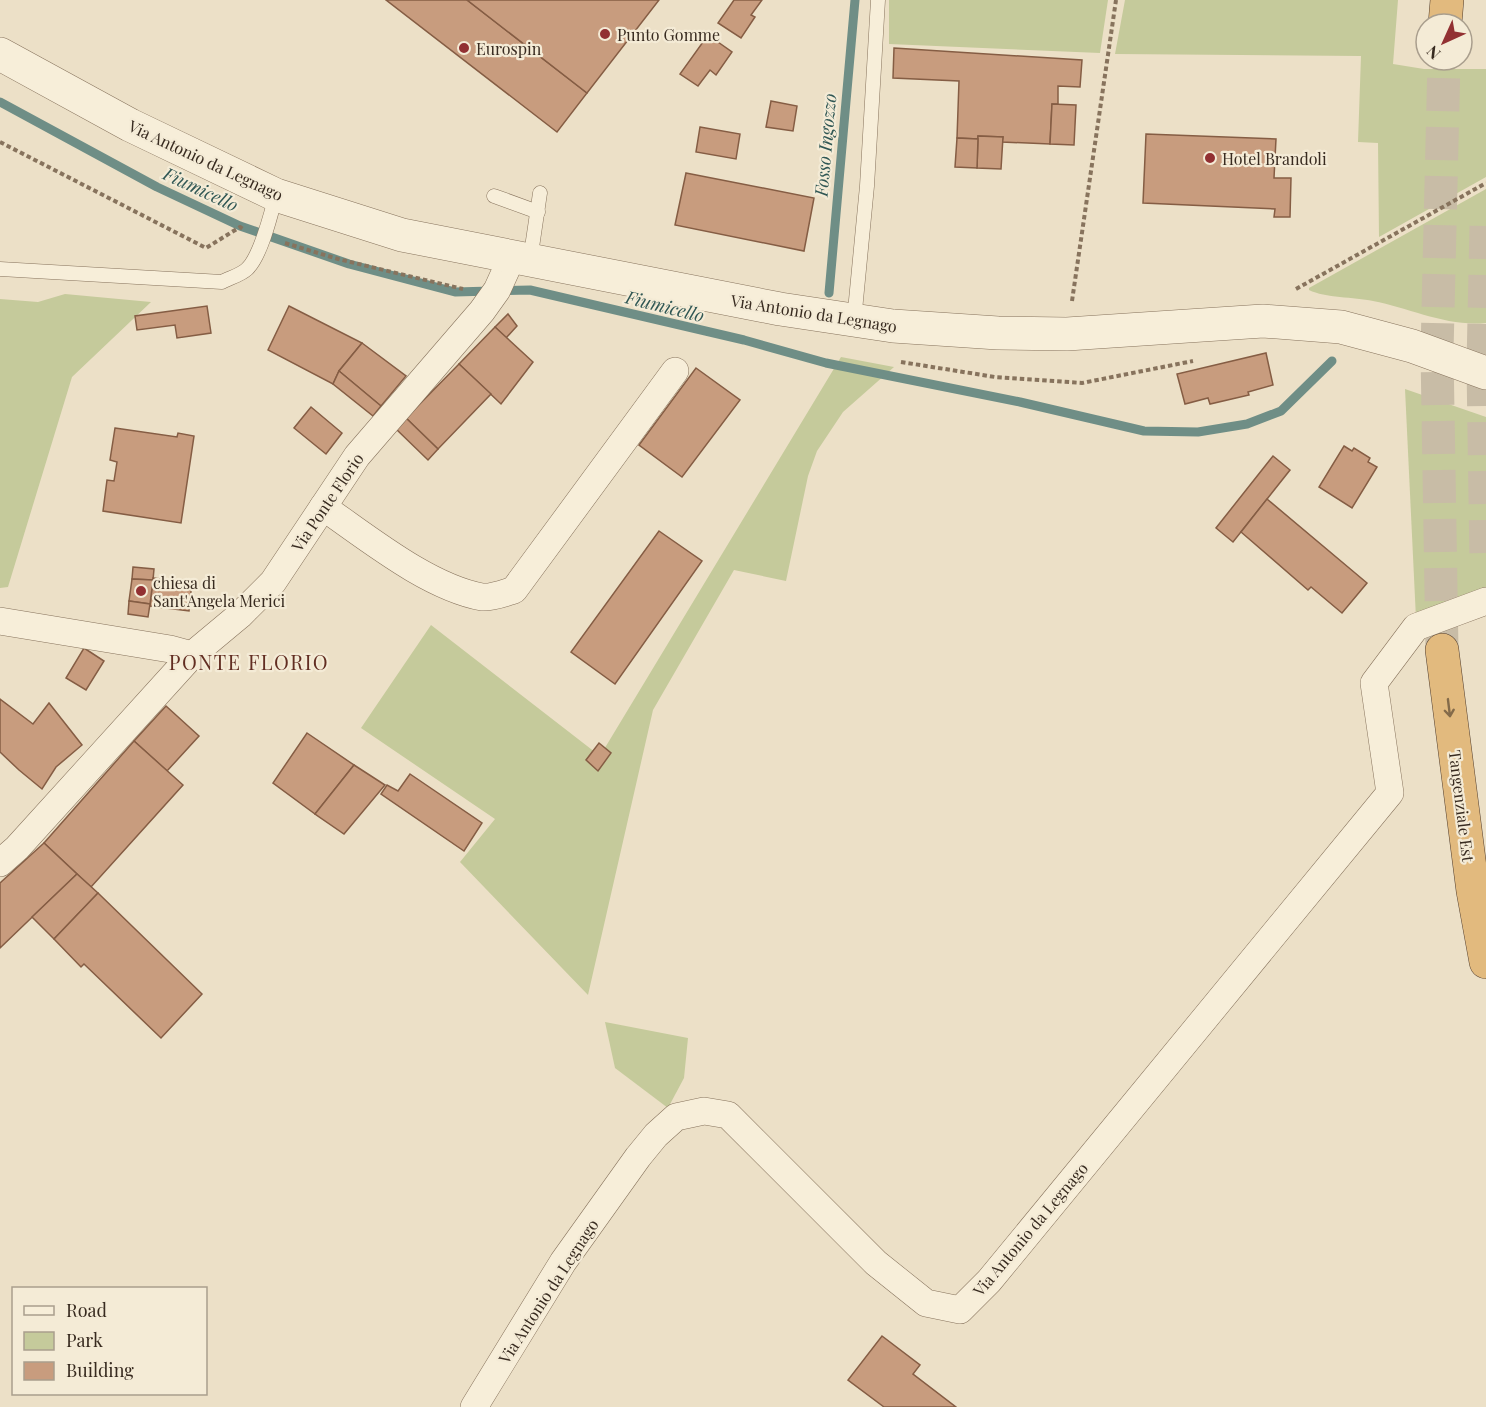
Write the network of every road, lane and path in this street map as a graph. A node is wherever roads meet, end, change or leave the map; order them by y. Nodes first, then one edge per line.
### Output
1 (878, 0) edge
2 (1116, 0) edge
3 (0, 54) edge
4 (0, 142) edge
5 (1486, 183) edge
6 (540, 193) dead end
7 (495, 196) dead end
8 (273, 208) junction
9 (538, 212) junction
10 (262, 240) junction
11 (0, 269) edge
12 (505, 279) junction
13 (1290, 296) dead end
14 (854, 321) junction
15 (998, 333) junction
16 (1067, 334) junction
17 (1202, 359) dead end
18 (675, 371) dead end
19 (1486, 373) edge
20 (323, 507) junction
21 (1486, 601) edge
22 (0, 621) edge
23 (1442, 650) tunnel mouth
24 (192, 655) junction
25 (0, 863) edge
26 (1486, 962) edge
27 (474, 1407) edge

1 - 14 lane
2 - 16 path
3 - 8 street, Via Antonio da Legnago
4 - 10 path
5 - 13 path
6 - 9 lane
7 - 9 lane
8 - 10 lane
8 - 12 street, Via Antonio da Legnago
9 - 12 lane
10 - 11 lane
10 - 12 path
12 - 14 street, Via Antonio da Legnago
12 - 20 street, Via Ponte Florio
14 - 15 street, Via Antonio da Legnago
15 - 16 street, Via Antonio da Legnago
15 - 17 path
16 - 19 street, Via Antonio da Legnago
18 - 20 street
20 - 24 street, Via Ponte Florio
21 - 27 street, Via Antonio da Legnago
22 - 24 street
23 -> 26 highway, Tangenziale Est
24 - 25 street, Via Ponte Florio

